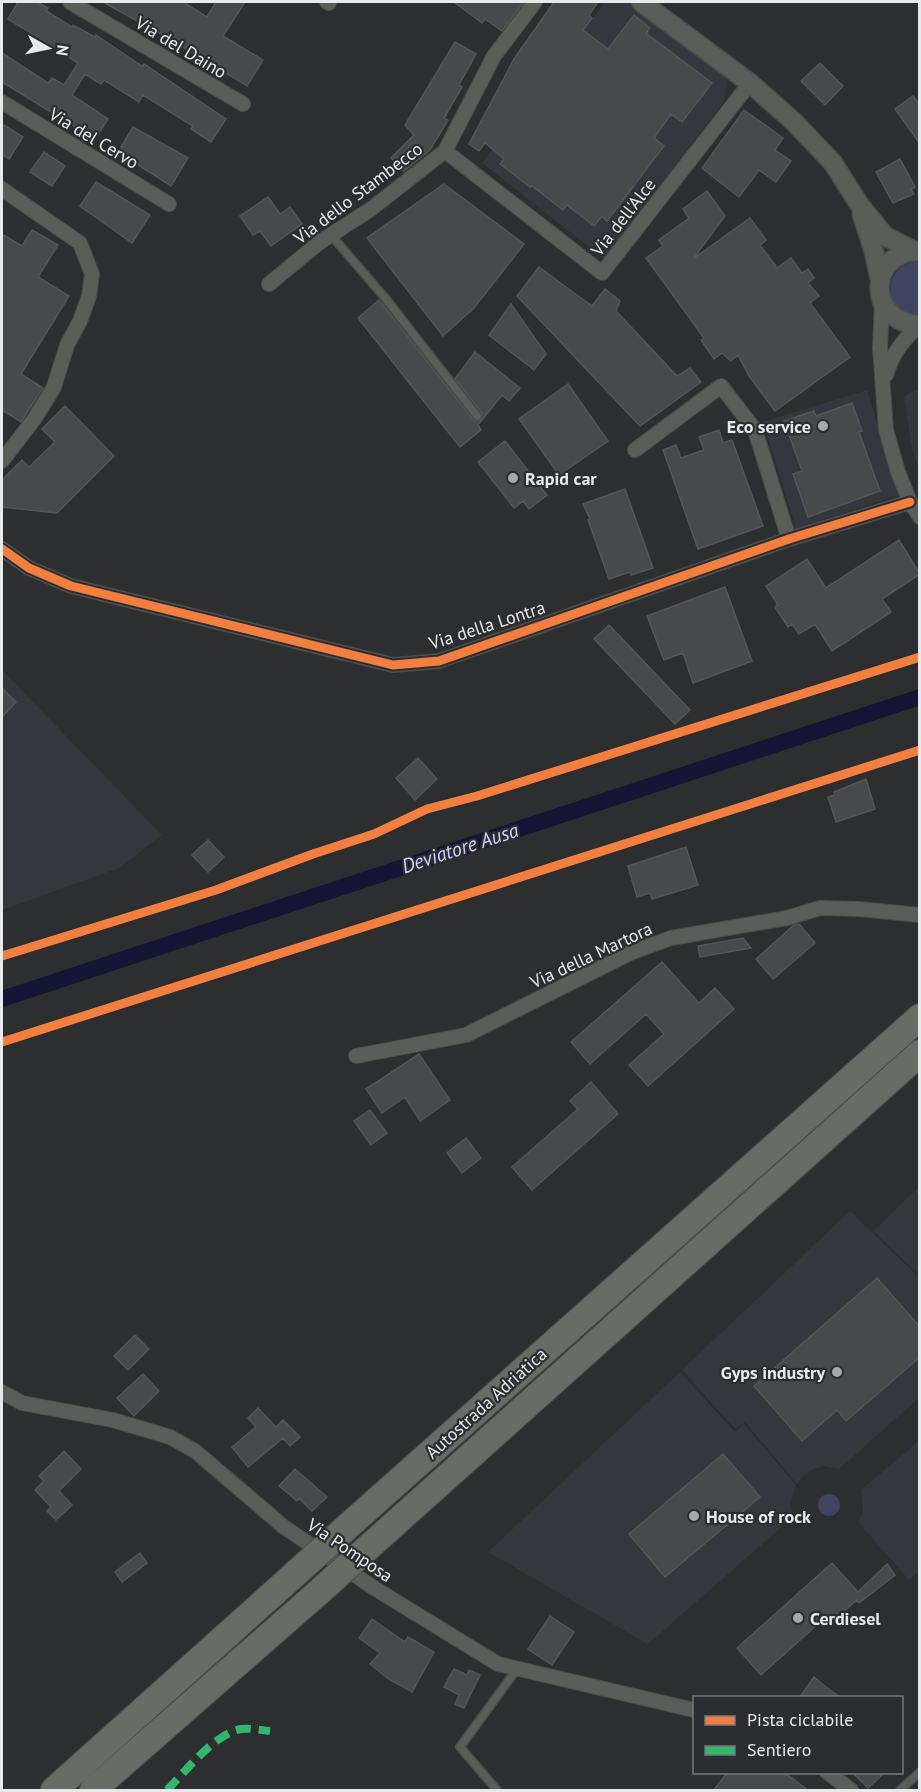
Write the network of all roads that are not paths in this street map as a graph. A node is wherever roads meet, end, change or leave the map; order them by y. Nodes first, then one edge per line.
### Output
1 (70, 2) edge
2 (535, 2) edge
3 (641, 2) edge
4 (750, 83) junction
5 (2, 102) edge
6 (243, 104) dead end
7 (445, 151) junction
8 (2, 189) edge
9 (168, 204) dead end
10 (859, 204) junction
11 (331, 235) junction
12 (916, 251) edge
13 (880, 279) junction
14 (269, 284) dead end
15 (882, 302) junction
16 (919, 325) edge
17 (883, 383) junction
18 (477, 416) dead end
19 (635, 450) dead end
20 (2, 461) edge
21 (910, 502) junction
22 (920, 517) edge
23 (789, 539) junction
24 (2, 549) edge
25 (920, 915) edge
26 (920, 1017) edge
27 (920, 1053) edge
28 (356, 1056) dead end
29 (2, 1392) edge
30 (518, 1668) junction
31 (693, 1710) edge
32 (920, 1772) edge
33 (828, 1774) edge
34 (54, 1791) edge
35 (93, 1791) edge
36 (497, 1791) edge
37 (851, 1791) edge
38 (900, 1791) edge

1 - 6 street, Via del Daino
2 - 7 street, Via dello Stambecco
3 - 4 street
4 - 7 street, Via dell'Alce
4 - 10 street
5 - 9 street, Via del Cervo
7 - 11 street, Via dello Stambecco
8 - 20 street
10 - 12 street
10 - 13 street
11 - 14 street, Via dello Stambecco
11 - 18 lane
12 - 13 street
13 - 15 street
15 - 16 street
15 - 17 street
16 - 17 street
17 - 21 street
19 - 23 street
21 - 22 street
21 - 23 street, Via della Lontra
23 - 24 street, Via della Lontra
25 - 28 street, Via della Martora
26 - 34 highway, Autostrada Adriatica, bridge
27 - 35 highway, Autostrada Adriatica, bridge
29 - 30 street, Via Pomposa
30 - 31 street, Via Pomposa
30 - 36 lane
32 - 38 lane
33 - 37 street

